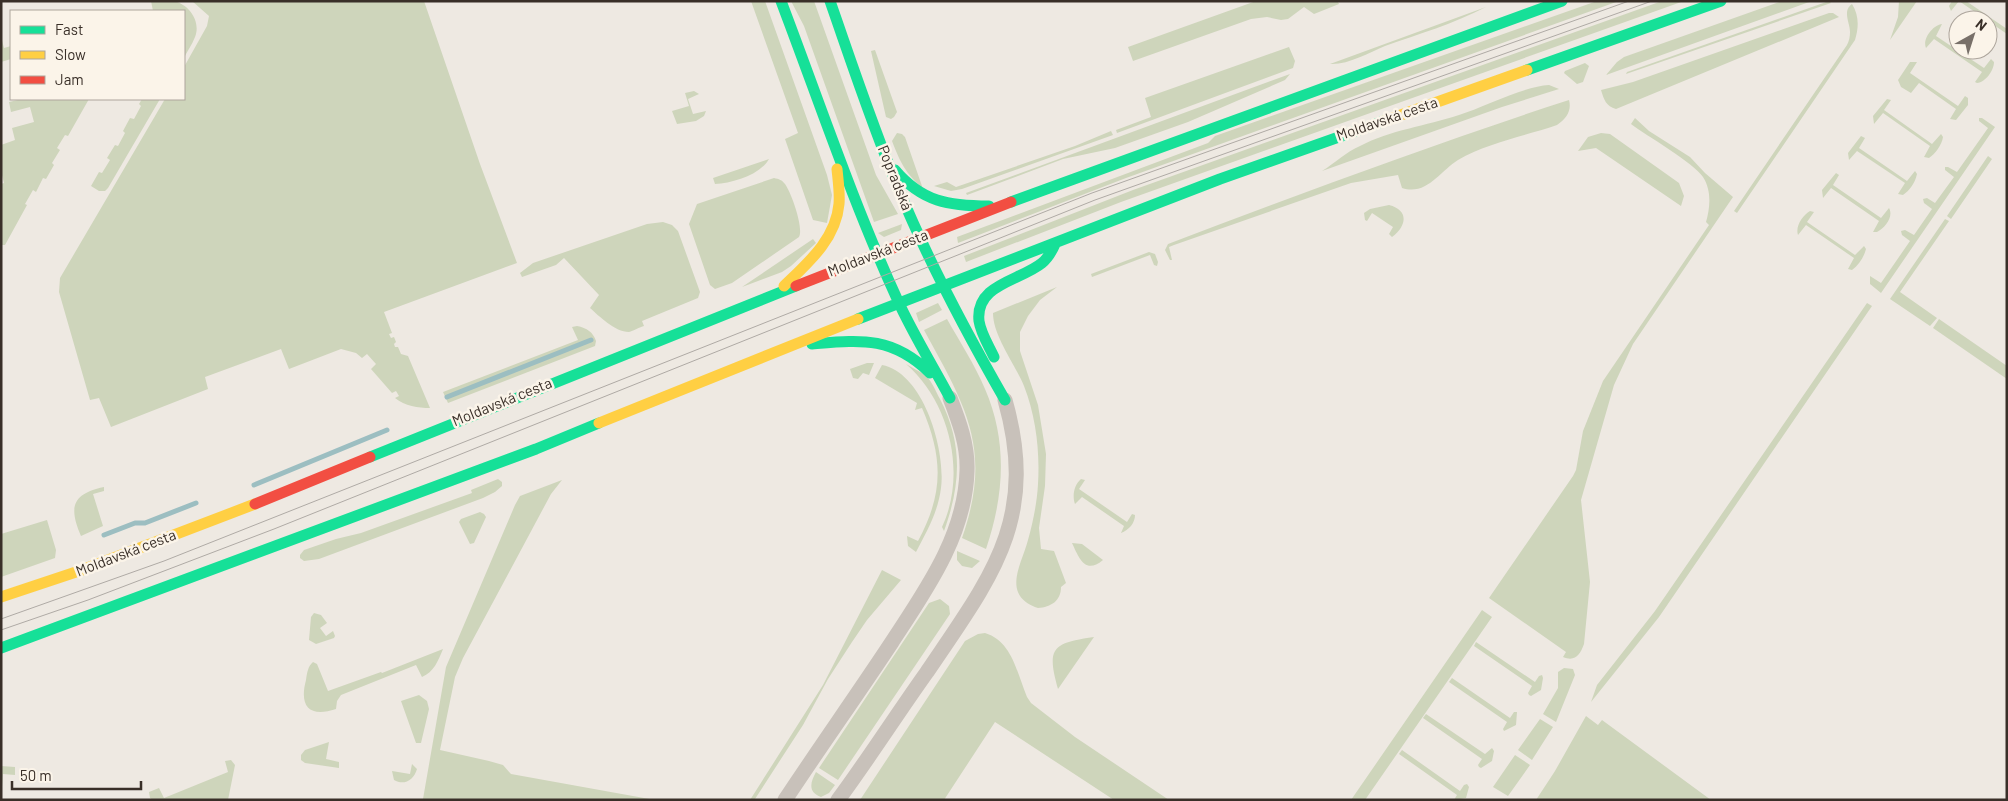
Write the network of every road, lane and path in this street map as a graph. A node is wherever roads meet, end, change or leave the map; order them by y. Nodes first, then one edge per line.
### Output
1 (781, 1) edge
2 (830, 1) edge
3 (1562, 1) edge
4 (1721, 1) edge
5 (836, 150) junction
6 (886, 158) junction
7 (1002, 206) junction
8 (920, 238) junction
9 (1055, 244) junction
10 (877, 254) junction
11 (942, 285) junction
12 (778, 293) junction
13 (898, 303) junction
14 (790, 346) junction
15 (950, 398) junction
16 (1005, 400) junction
17 (1, 597) edge
18 (16, 643) junction
19 (1, 648) edge
20 (1, 656) edge
21 (785, 800) edge
22 (838, 800) edge

1 - 5 street
2 - 6 street, Popradská
3 - 7 street, Moldavská cesta
4 - 9 street, Moldavská cesta
5 - 10 street
5 - 12 street
6 - 7 street, Moldavská cesta
6 - 8 street, Popradská
7 - 8 street, Moldavská cesta
8 - 10 street, Moldavská cesta
8 - 11 street, Popradská
9 - 11 street, Moldavská cesta
9 - 16 street
10 - 12 street, Moldavská cesta
10 - 13 street
11 - 13 street, Moldavská cesta
11 - 16 street, Popradská
12 - 17 street, Moldavská cesta
13 - 14 street, Moldavská cesta
13 - 15 street
14 - 15 street, Moldavská cesta
14 - 18 street, Moldavská cesta
15 - 21 street
16 - 22 street
18 - 19 street, Moldavská cesta
18 - 20 street

